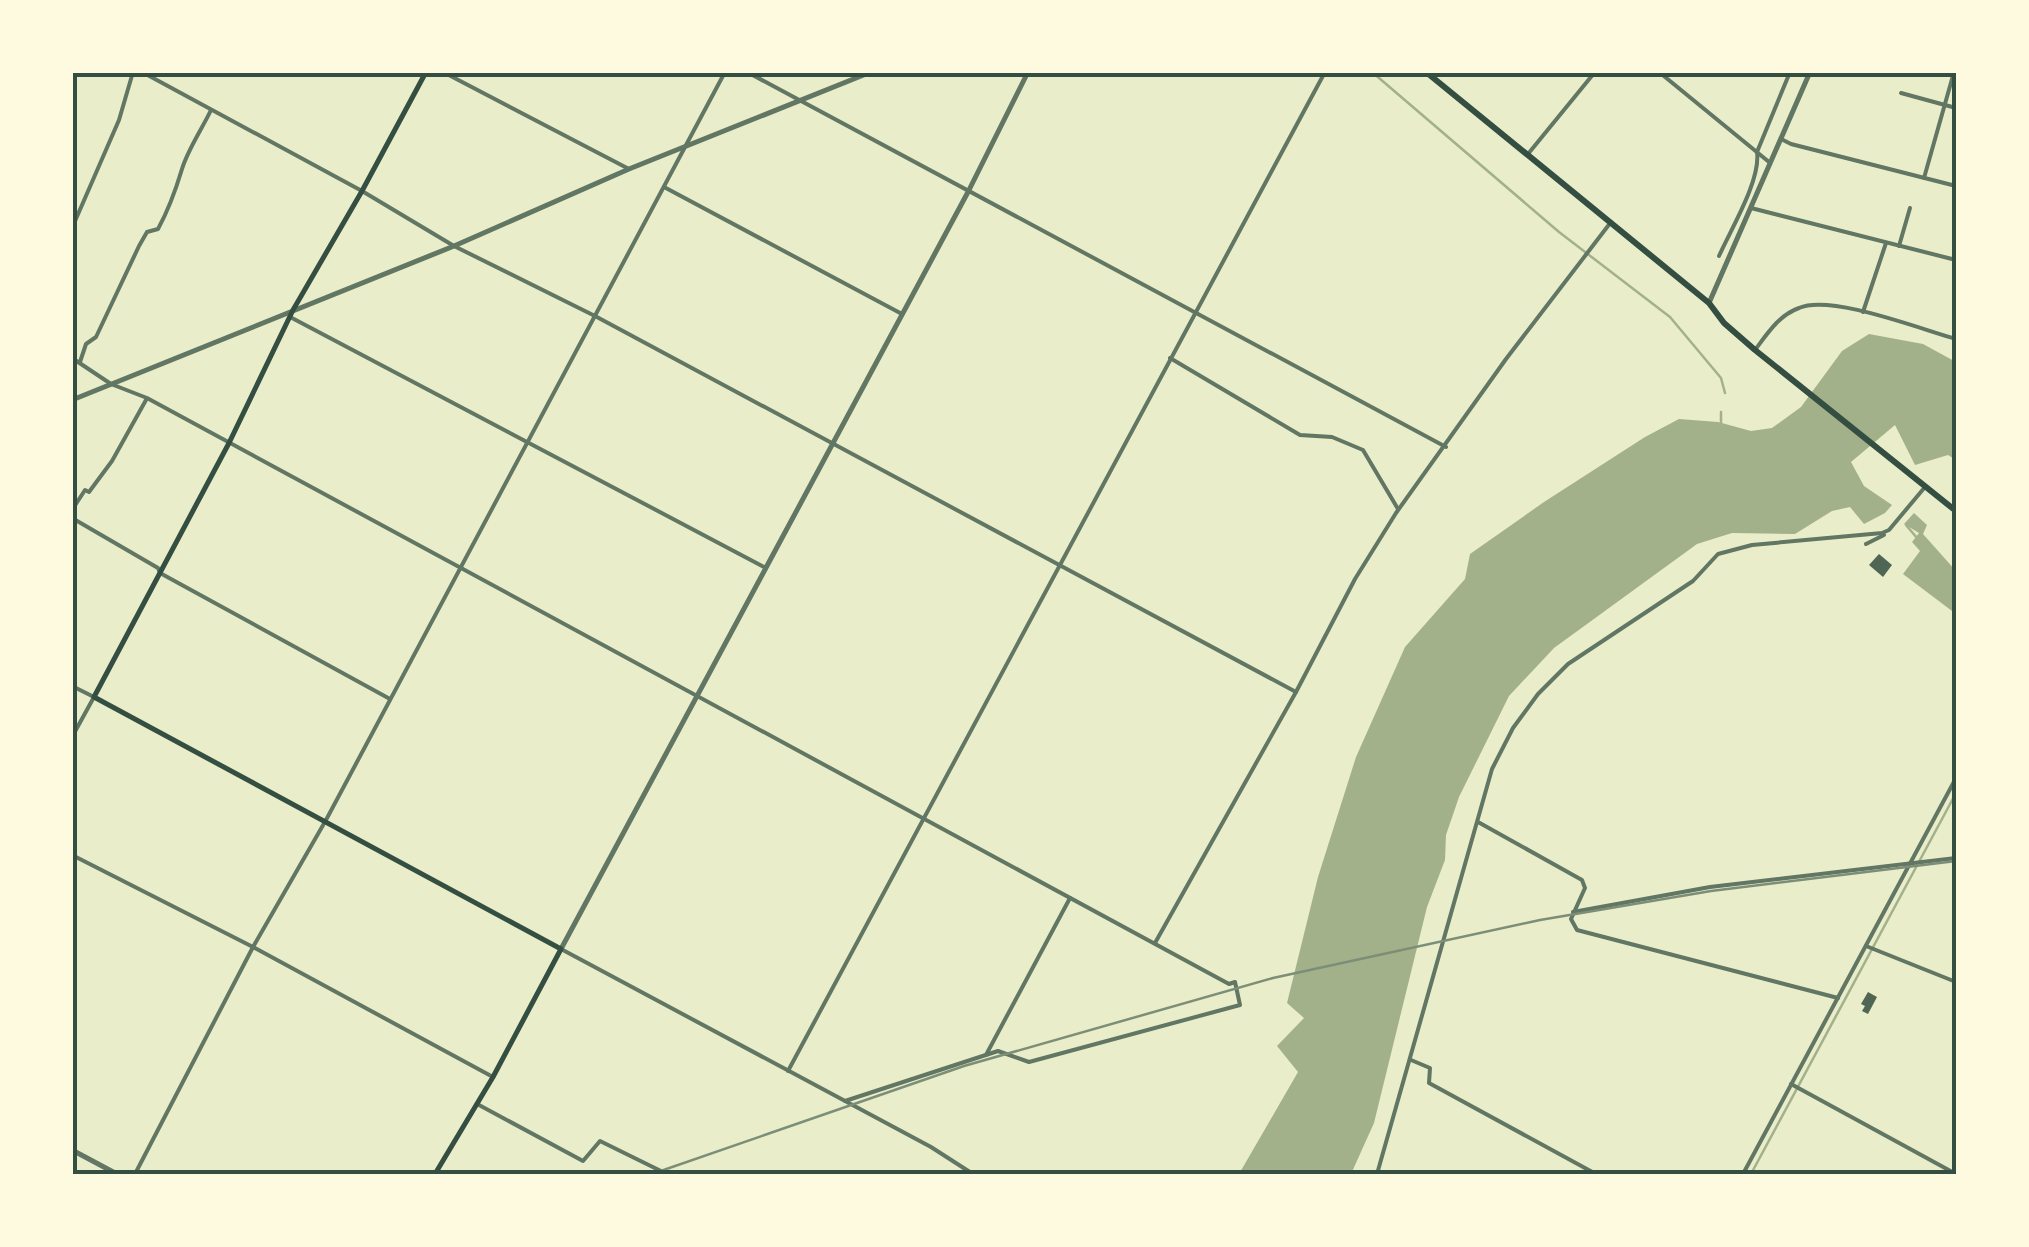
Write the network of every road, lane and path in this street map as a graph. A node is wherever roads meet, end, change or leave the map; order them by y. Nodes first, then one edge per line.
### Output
1 (133, 72) edge
2 (142, 72) edge
3 (168, 72) edge
4 (426, 72) edge
5 (443, 72) edge
6 (725, 72) edge
7 (747, 72) edge
8 (871, 72) edge
9 (1028, 72) edge
10 (1325, 72) edge
11 (1426, 72) edge
12 (1595, 72) edge
13 (1660, 72) edge
14 (1790, 72) edge
15 (1810, 72) edge
16 (1954, 72) edge
17 (164, 82) junction
18 (1901, 92) dead end
19 (800, 100) junction
20 (1946, 106) junction
21 (1956, 108) edge
22 (211, 110) junction
23 (1781, 138) junction
24 (687, 146) junction
25 (1757, 152) junction
26 (1528, 154) junction
27 (1770, 162) junction
28 (630, 168) junction
29 (1924, 178) junction
30 (664, 186) junction
31 (1956, 186) edge
32 (362, 191) junction
33 (968, 192) junction
34 (1746, 193) junction
35 (1755, 198) junction
36 (1751, 208) junction
37 (1910, 208) dead end
38 (1611, 222) junction
39 (72, 228) edge
40 (1731, 228) junction
41 (1741, 232) junction
42 (1886, 243) junction
43 (454, 246) junction
44 (1899, 246) junction
45 (1719, 256) dead end
46 (1956, 260) edge
47 (1709, 303) junction
48 (294, 310) junction
49 (1195, 312) junction
50 (1863, 312) junction
51 (902, 314) junction
52 (595, 316) junction
53 (292, 318) junction
54 (1956, 339) edge
55 (1755, 350) junction
56 (72, 358) edge
57 (1170, 358) junction
58 (80, 362) junction
59 (111, 384) junction
60 (146, 398) junction
61 (72, 400) edge
62 (528, 441) junction
63 (833, 442) junction
64 (229, 443) junction
65 (1446, 446) junction
66 (1926, 487) junction
67 (72, 510) edge
68 (1398, 510) junction
69 (1956, 512) edge
70 (72, 518) edge
71 (1886, 531) junction
72 (1866, 544) dead end
73 (1058, 564) junction
74 (460, 568) junction
75 (766, 568) junction
76 (160, 574) junction
77 (72, 686) edge
78 (1296, 692) junction
79 (698, 696) junction
80 (94, 698) junction
81 (390, 699) junction
82 (72, 738) edge
83 (1956, 778) edge
84 (922, 817) junction
85 (326, 820) junction
86 (1476, 822) junction
87 (72, 855) edge
88 (1956, 858) edge
89 (1913, 862) junction
90 (1070, 898) junction
91 (1573, 912) junction
92 (1155, 943) junction
93 (253, 947) junction
94 (1870, 947) junction
95 (562, 949) junction
96 (1956, 982) edge
97 (1838, 998) junction
98 (986, 1055) junction
99 (1411, 1060) junction
100 (788, 1071) junction
101 (493, 1077) junction
102 (1792, 1085) junction
103 (845, 1101) junction
104 (477, 1104) junction
105 (72, 1150) edge
106 (117, 1174) edge
107 (135, 1174) edge
108 (435, 1174) edge
109 (667, 1174) edge
110 (973, 1174) edge
111 (1377, 1174) edge
112 (1596, 1174) edge
113 (1743, 1174) edge
114 (1956, 1174) edge

1 - 39 street
2 - 17 street
3 - 17 street
4 - 32 main road
5 - 28 street
6 - 24 street
7 - 19 street
8 - 19 street
9 - 33 street
10 - 49 street
11 - 26 main road
12 - 26 street
13 - 25 street
14 - 25 street
15 - 23 street
16 - 20 street
17 - 22 street
18 - 20 street
19 - 24 street
19 - 33 street
20 - 21 street
20 - 29 street
22 - 32 street
22 - 58 street
23 - 27 street
23 - 29 street
24 - 28 street
24 - 30 street
25 - 27 street
25 - 34 street
26 - 38 main road
27 - 35 street
28 - 43 street
29 - 31 street
30 - 51 street
30 - 52 street
32 - 43 street
32 - 48 main road
33 - 49 street
33 - 51 street
34 - 35 street
34 - 40 street
35 - 36 street
36 - 41 street
36 - 42 street
37 - 44 street
38 - 47 main road
38 - 65 street
40 - 41 street
40 - 45 street
41 - 47 street
42 - 44 street
42 - 50 street
43 - 48 street
43 - 52 street
44 - 46 street
47 - 55 main road
48 - 53 main road
48 - 59 street
49 - 57 street
49 - 65 street
50 - 54 street
50 - 55 street
51 - 63 street
52 - 62 street
52 - 63 street
53 - 62 street
53 - 64 main road
55 - 66 main road
56 - 58 street
57 - 68 street
57 - 73 street
58 - 59 street
59 - 60 street
59 - 61 street
60 - 64 street
60 - 67 street
62 - 74 street
62 - 75 street
63 - 73 street
63 - 75 street
64 - 74 street
64 - 76 main road
65 - 68 street
66 - 69 main road
66 - 71 street
68 - 78 street
70 - 76 street
71 - 72 street
71 - 86 street
73 - 78 street
73 - 84 street
74 - 79 street
74 - 81 street
75 - 79 street
76 - 80 main road
76 - 81 street
77 - 80 street
78 - 92 street
79 - 84 street
79 - 95 street
80 - 82 street
80 - 85 main road
81 - 85 street
83 - 89 street
84 - 90 street
84 - 100 street
85 - 93 street
85 - 95 main road
86 - 91 street
86 - 99 street
87 - 93 street
88 - 89 street
89 - 91 street
89 - 94 street
90 - 92 street
90 - 98 street
91 - 97 street
92 - 98 street
93 - 101 street
93 - 107 street
94 - 96 street
94 - 97 street
95 - 100 street
95 - 101 main road
97 - 102 street
98 - 103 street
99 - 111 street
99 - 112 street
100 - 103 street
101 - 104 main road
102 - 113 street
102 - 114 street
103 - 110 street
104 - 108 main road
104 - 109 street
105 - 106 street

